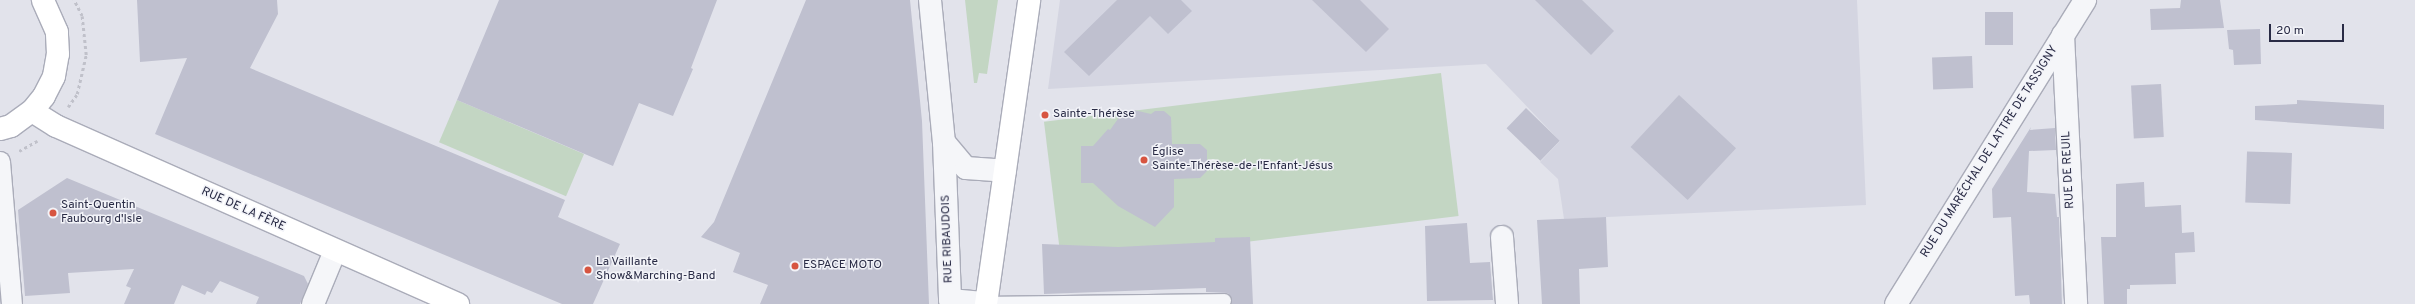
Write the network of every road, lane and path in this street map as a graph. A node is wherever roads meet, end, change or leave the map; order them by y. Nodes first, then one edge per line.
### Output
1 (43, 0) edge
2 (930, 0) edge
3 (1029, 0) edge
4 (2085, 0) edge
5 (2063, 35) junction
6 (32, 111) junction
7 (0, 129) edge
8 (944, 142) junction
9 (0, 162) edge
10 (1005, 172) junction
11 (1502, 237) dead end
12 (335, 251) junction
13 (1224, 300) dead end
14 (12, 304) edge
15 (313, 304) edge
16 (458, 304) edge
17 (986, 304) edge
18 (1507, 304) edge
19 (1896, 304) edge
20 (2076, 304) edge

1 - 6 main road
2 - 8 street, RUE RIBAUDOIS
3 - 10 main road
4 - 5 street, RUE DU MARÉCHAL DE LATTRE DE TASSIGNY
5 - 19 street, RUE DU MARÉCHAL DE LATTRE DE TASSIGNY
5 - 20 street, RUE DE REUIL
6 - 7 main road
6 - 12 main road, RUE DE LA FÈRE
8 - 10 street
8 - 17 street, RUE RIBAUDOIS
9 - 14 street
10 - 17 main road
11 - 18 street
12 - 15 street
12 - 16 main road, RUE DE LA FÈRE
13 - 17 lane

